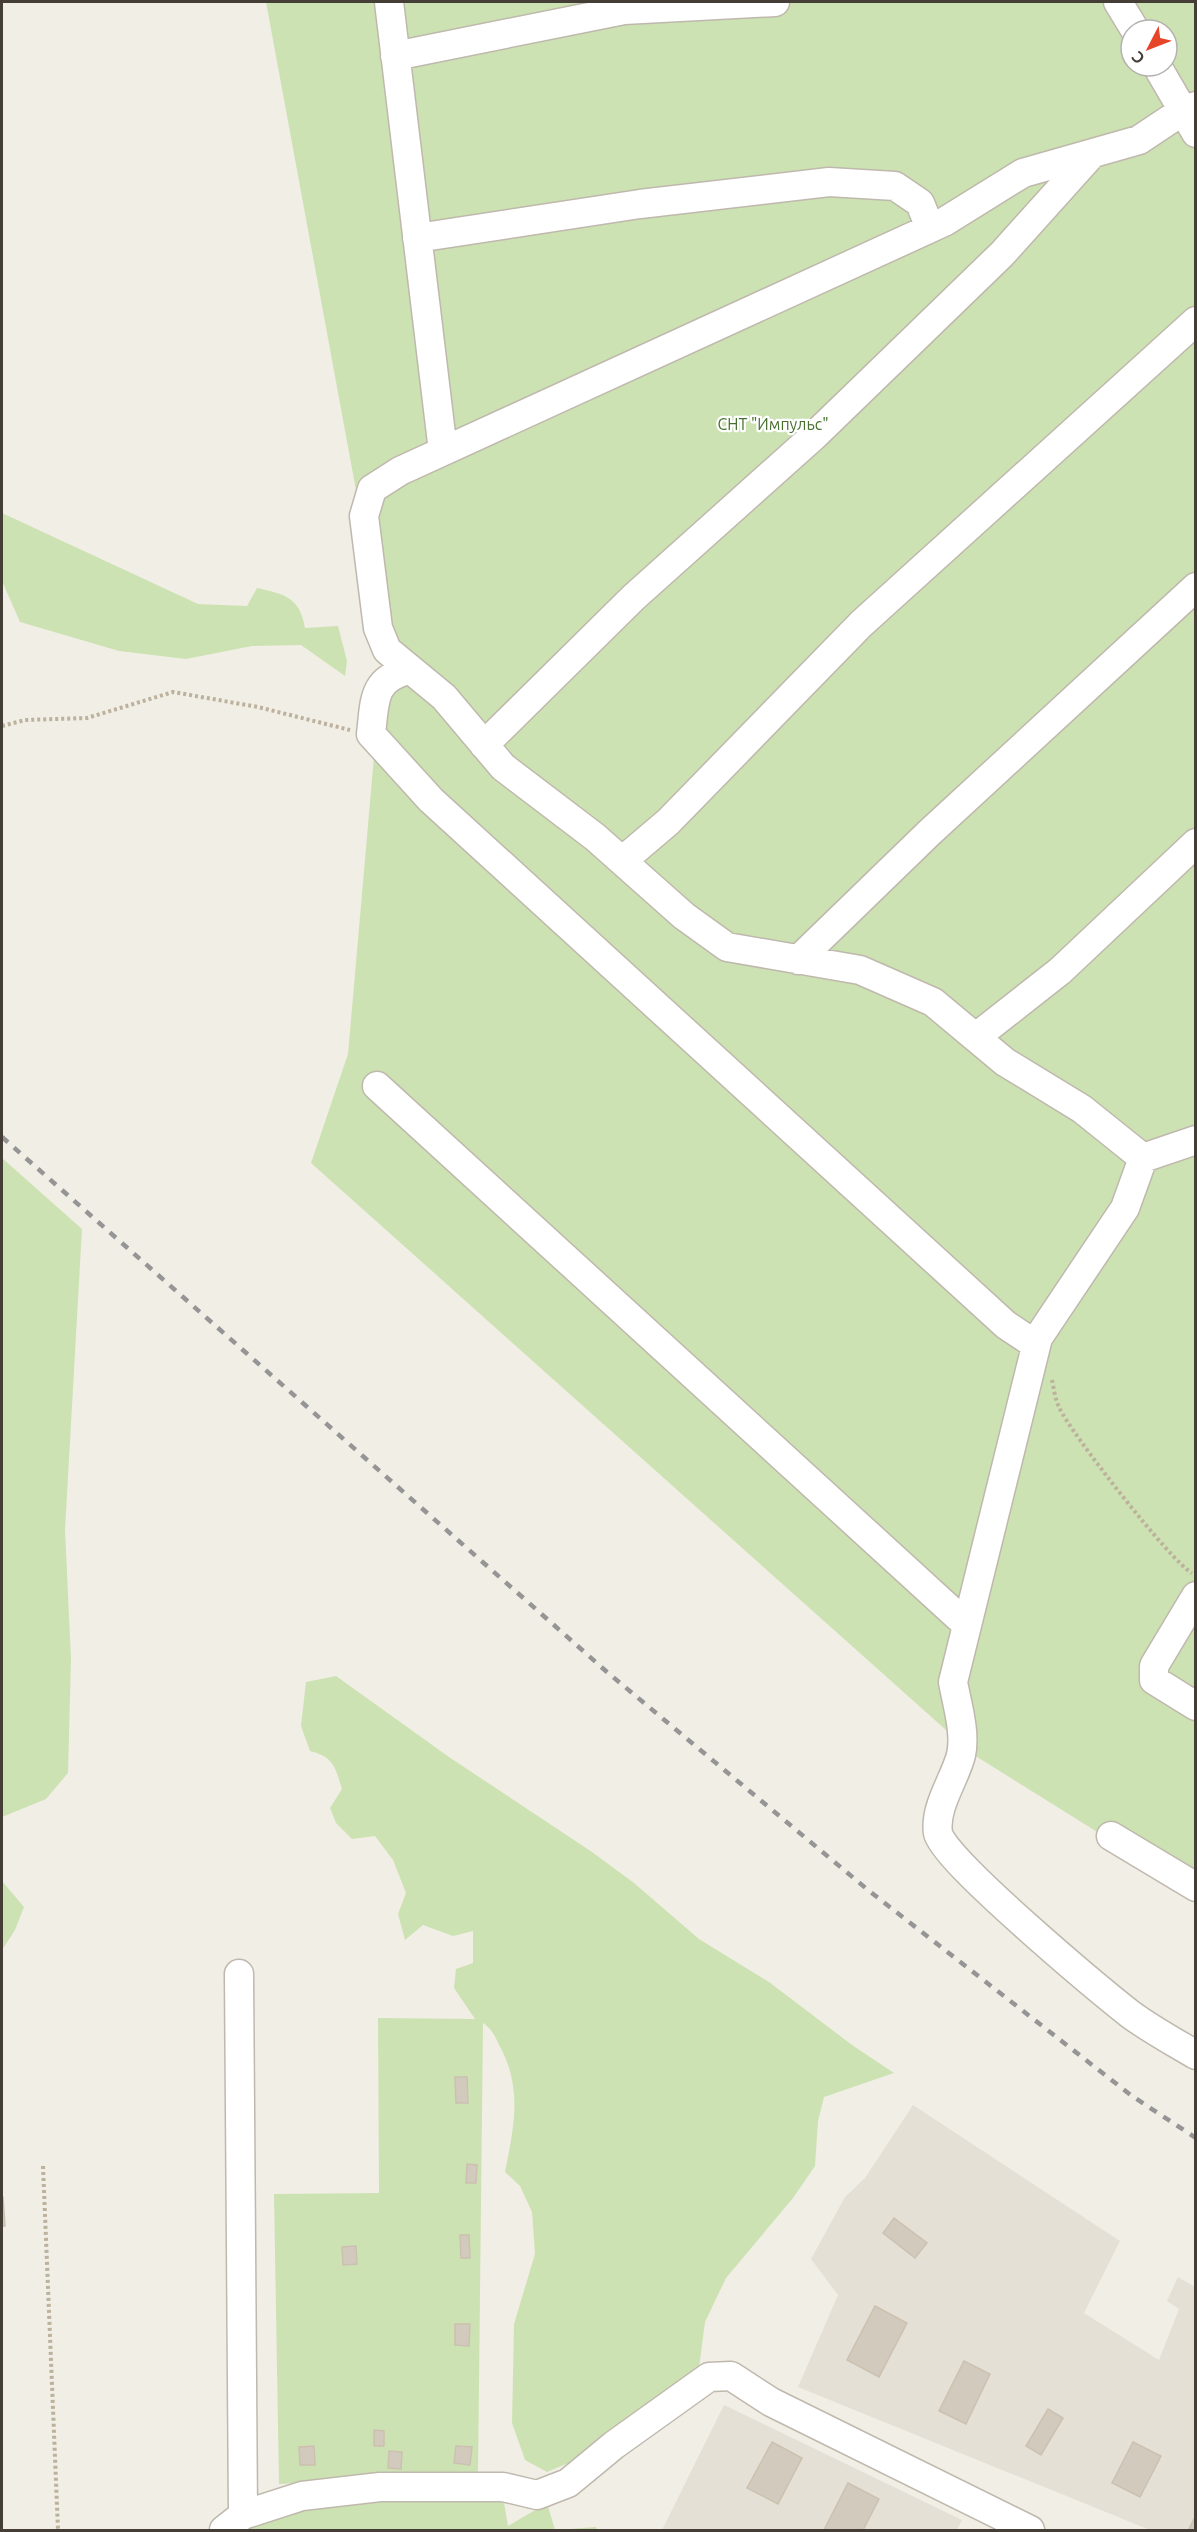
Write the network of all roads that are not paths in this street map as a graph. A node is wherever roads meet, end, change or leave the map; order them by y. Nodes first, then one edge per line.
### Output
1 (388, 2) edge
2 (775, 2) edge
3 (1118, 2) edge
4 (1128, 18) edge
5 (395, 56) junction
6 (1165, 78) edge
7 (1192, 116) edge
8 (1092, 154) junction
9 (930, 228) junction
10 (417, 238) junction
11 (1196, 321) edge
12 (443, 451) junction
13 (1196, 587) edge
14 (409, 670) junction
15 (484, 744) junction
16 (1196, 843) edge
17 (622, 861) junction
18 (798, 960) junction
19 (976, 1037) junction
20 (376, 1086) dead end
21 (1196, 1140) edge
22 (1143, 1158) junction
23 (1036, 1345) junction
24 (1196, 1596) edge
25 (967, 1625) junction
26 (1196, 1706) edge
27 (1111, 1836) dead end
28 (1196, 1887) edge
29 (240, 1974) dead end
30 (1196, 2055) edge
31 (989, 2522) edge
32 (234, 2523) edge
33 (1030, 2530) edge

1 - 5 street
2 - 5 street
3 - 4 street
5 - 10 street
6 - 7 street
7 - 8 street
8 - 9 street
8 - 15 street
9 - 10 street
9 - 12 street
10 - 12 street
11 - 17 street
12 - 14 street
13 - 18 street
14 - 15 street
14 - 23 street
15 - 17 street
16 - 19 street
17 - 18 street
18 - 19 street
19 - 22 street
20 - 25 street
21 - 22 street
22 - 23 street
23 - 25 street
24 - 26 street
25 - 30 street
27 - 28 street
29 - 32 street
31 - 32 street
31 - 33 street

